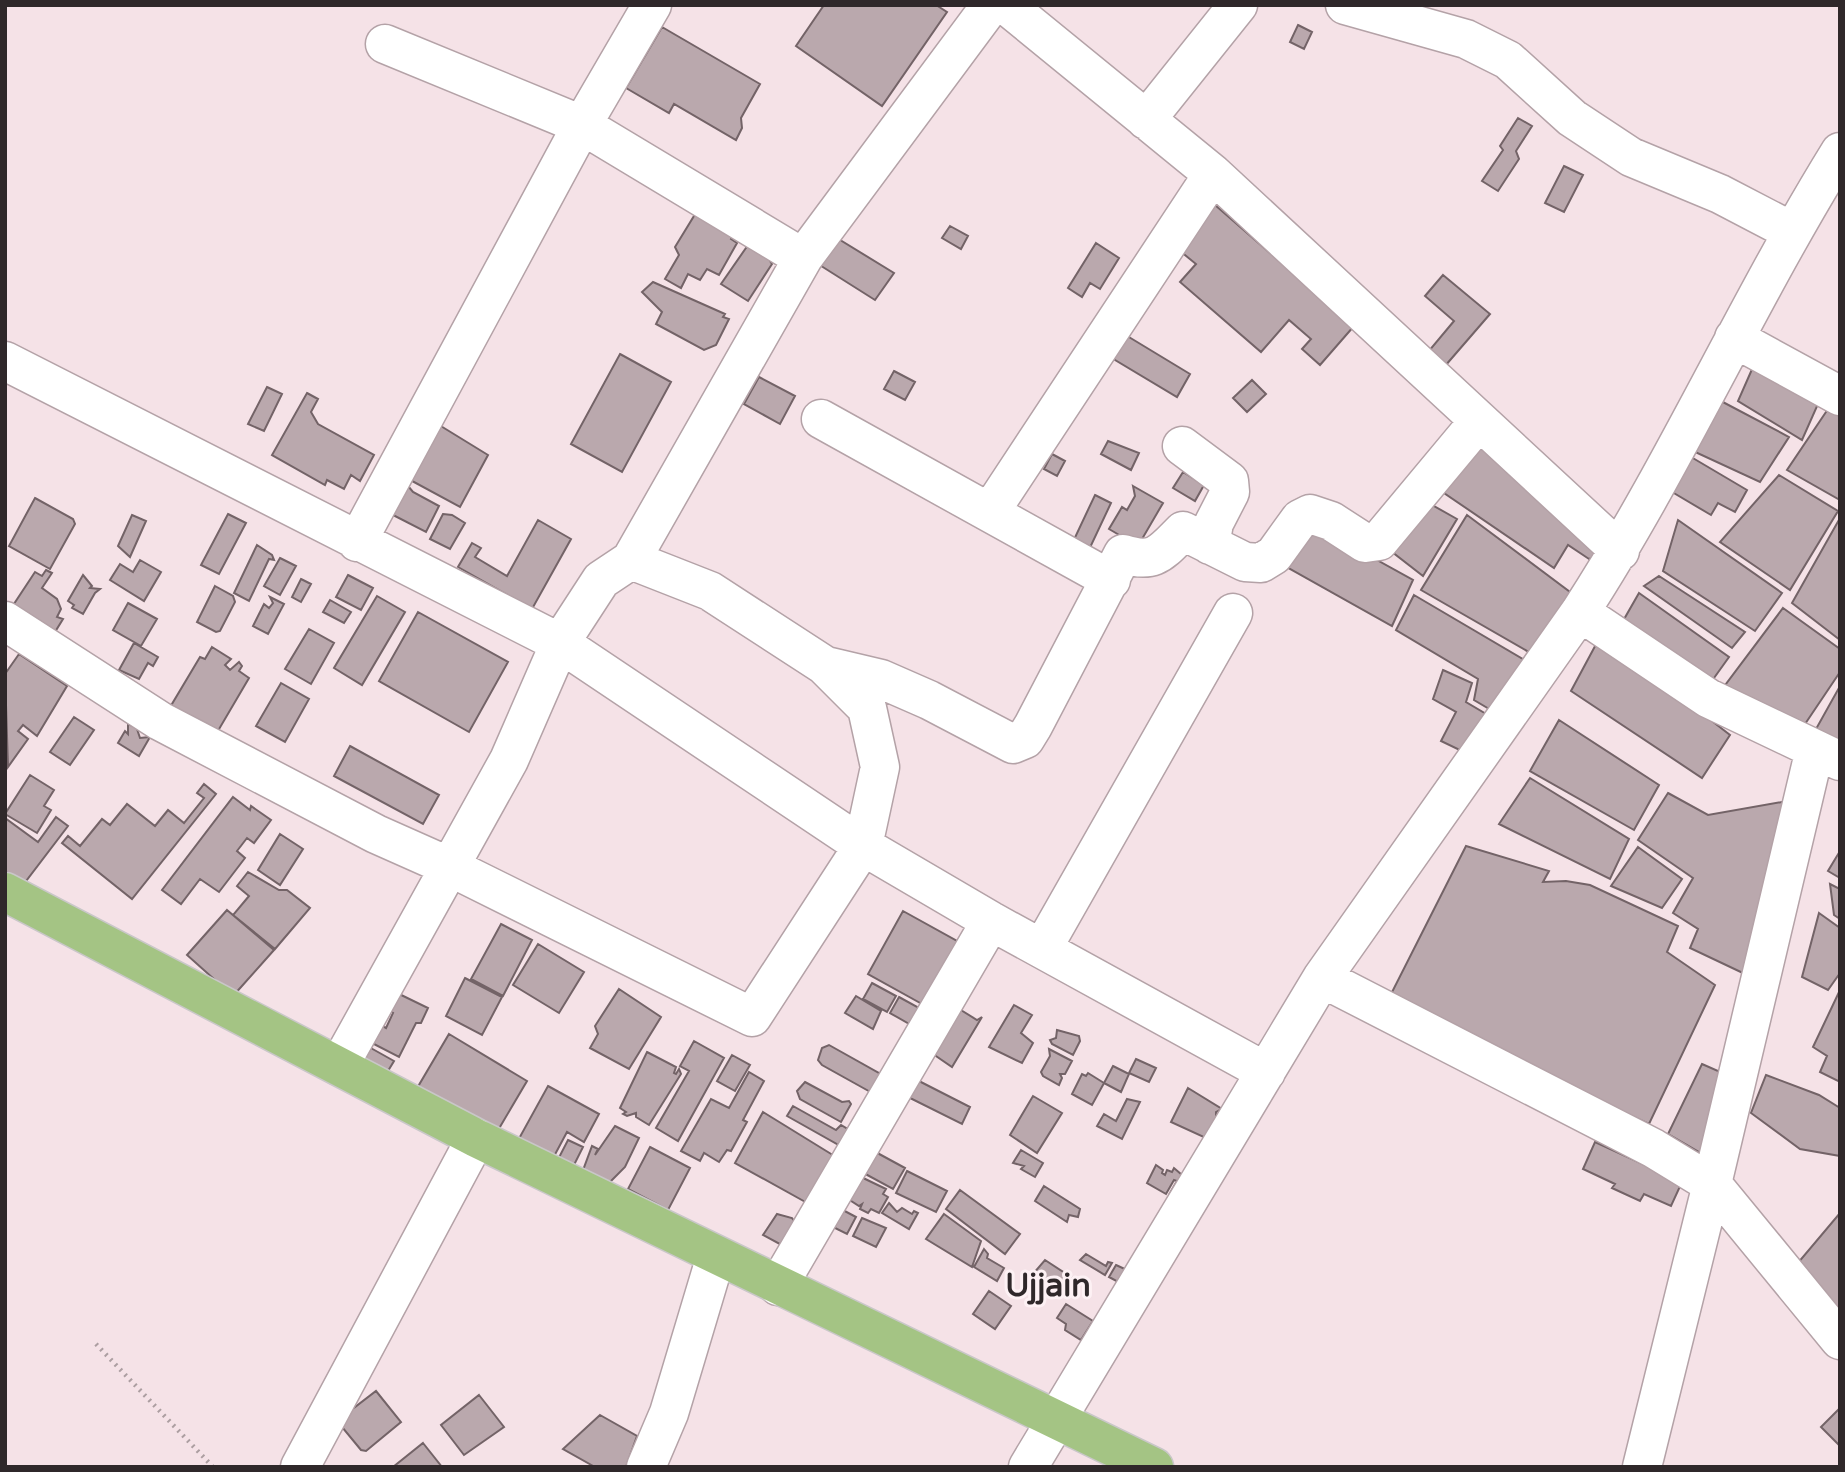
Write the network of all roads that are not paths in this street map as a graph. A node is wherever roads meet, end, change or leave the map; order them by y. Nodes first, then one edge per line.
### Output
1 (652, 5) edge
2 (991, 5) edge
3 (1006, 5) edge
4 (1238, 5) edge
5 (1345, 5) edge
6 (385, 44) dead end
7 (1146, 120) junction
8 (582, 125) junction
9 (1840, 152) edge
10 (1213, 174) junction
11 (1791, 231) junction
12 (803, 258) junction
13 (1734, 338) junction
14 (5, 361) edge
15 (1840, 396) edge
16 (821, 419) dead end
17 (1479, 421) junction
18 (1182, 446) dead end
19 (990, 512) junction
20 (357, 542) junction
21 (1210, 544) junction
22 (1620, 551) junction
23 (631, 560) junction
24 (1111, 580) junction
25 (1580, 612) junction
26 (1233, 613) dead end
27 (5, 621) edge
28 (560, 643) junction
29 (824, 665) junction
30 (1827, 755) edge
31 (863, 846) junction
32 (449, 866) junction
33 (5, 892) edge
34 (991, 921) junction
35 (1042, 949) junction
36 (1322, 978) junction
37 (339, 1066) junction
38 (1266, 1072) junction
39 (476, 1138) junction
40 (1712, 1184) junction
41 (716, 1256) junction
42 (778, 1286) junction
43 (1840, 1340) edge
44 (1055, 1421) junction
45 (300, 1467) edge
46 (646, 1467) edge
47 (1028, 1467) edge
48 (1154, 1467) edge
49 (1642, 1467) edge

1 - 8 street
2 - 12 street
3 - 7 street
4 - 7 street
5 - 11 street
6 - 8 street
7 - 10 street
8 - 12 street
8 - 20 street
9 - 11 street
10 - 17 street
10 - 19 street
11 - 13 street
12 - 23 street
13 - 15 street
13 - 22 street
14 - 20 street
16 - 19 street
17 - 21 street
17 - 22 street
18 - 21 street
19 - 24 street
20 - 28 street
21 - 24 street
22 - 25 street
23 - 28 street
23 - 29 street
24 - 29 street
25 - 30 street
25 - 36 street
26 - 35 street
27 - 32 street
28 - 31 street
28 - 32 street
29 - 31 street
30 - 40 street
31 - 32 street
31 - 34 street
32 - 37 street
33 - 37 main road
34 - 35 street
34 - 42 street
35 - 38 street
36 - 38 street
36 - 40 street
37 - 39 main road
38 - 44 street
39 - 41 main road
39 - 45 street
40 - 43 street
40 - 49 street
41 - 42 main road
41 - 46 street
42 - 44 main road
44 - 47 street
44 - 48 main road

